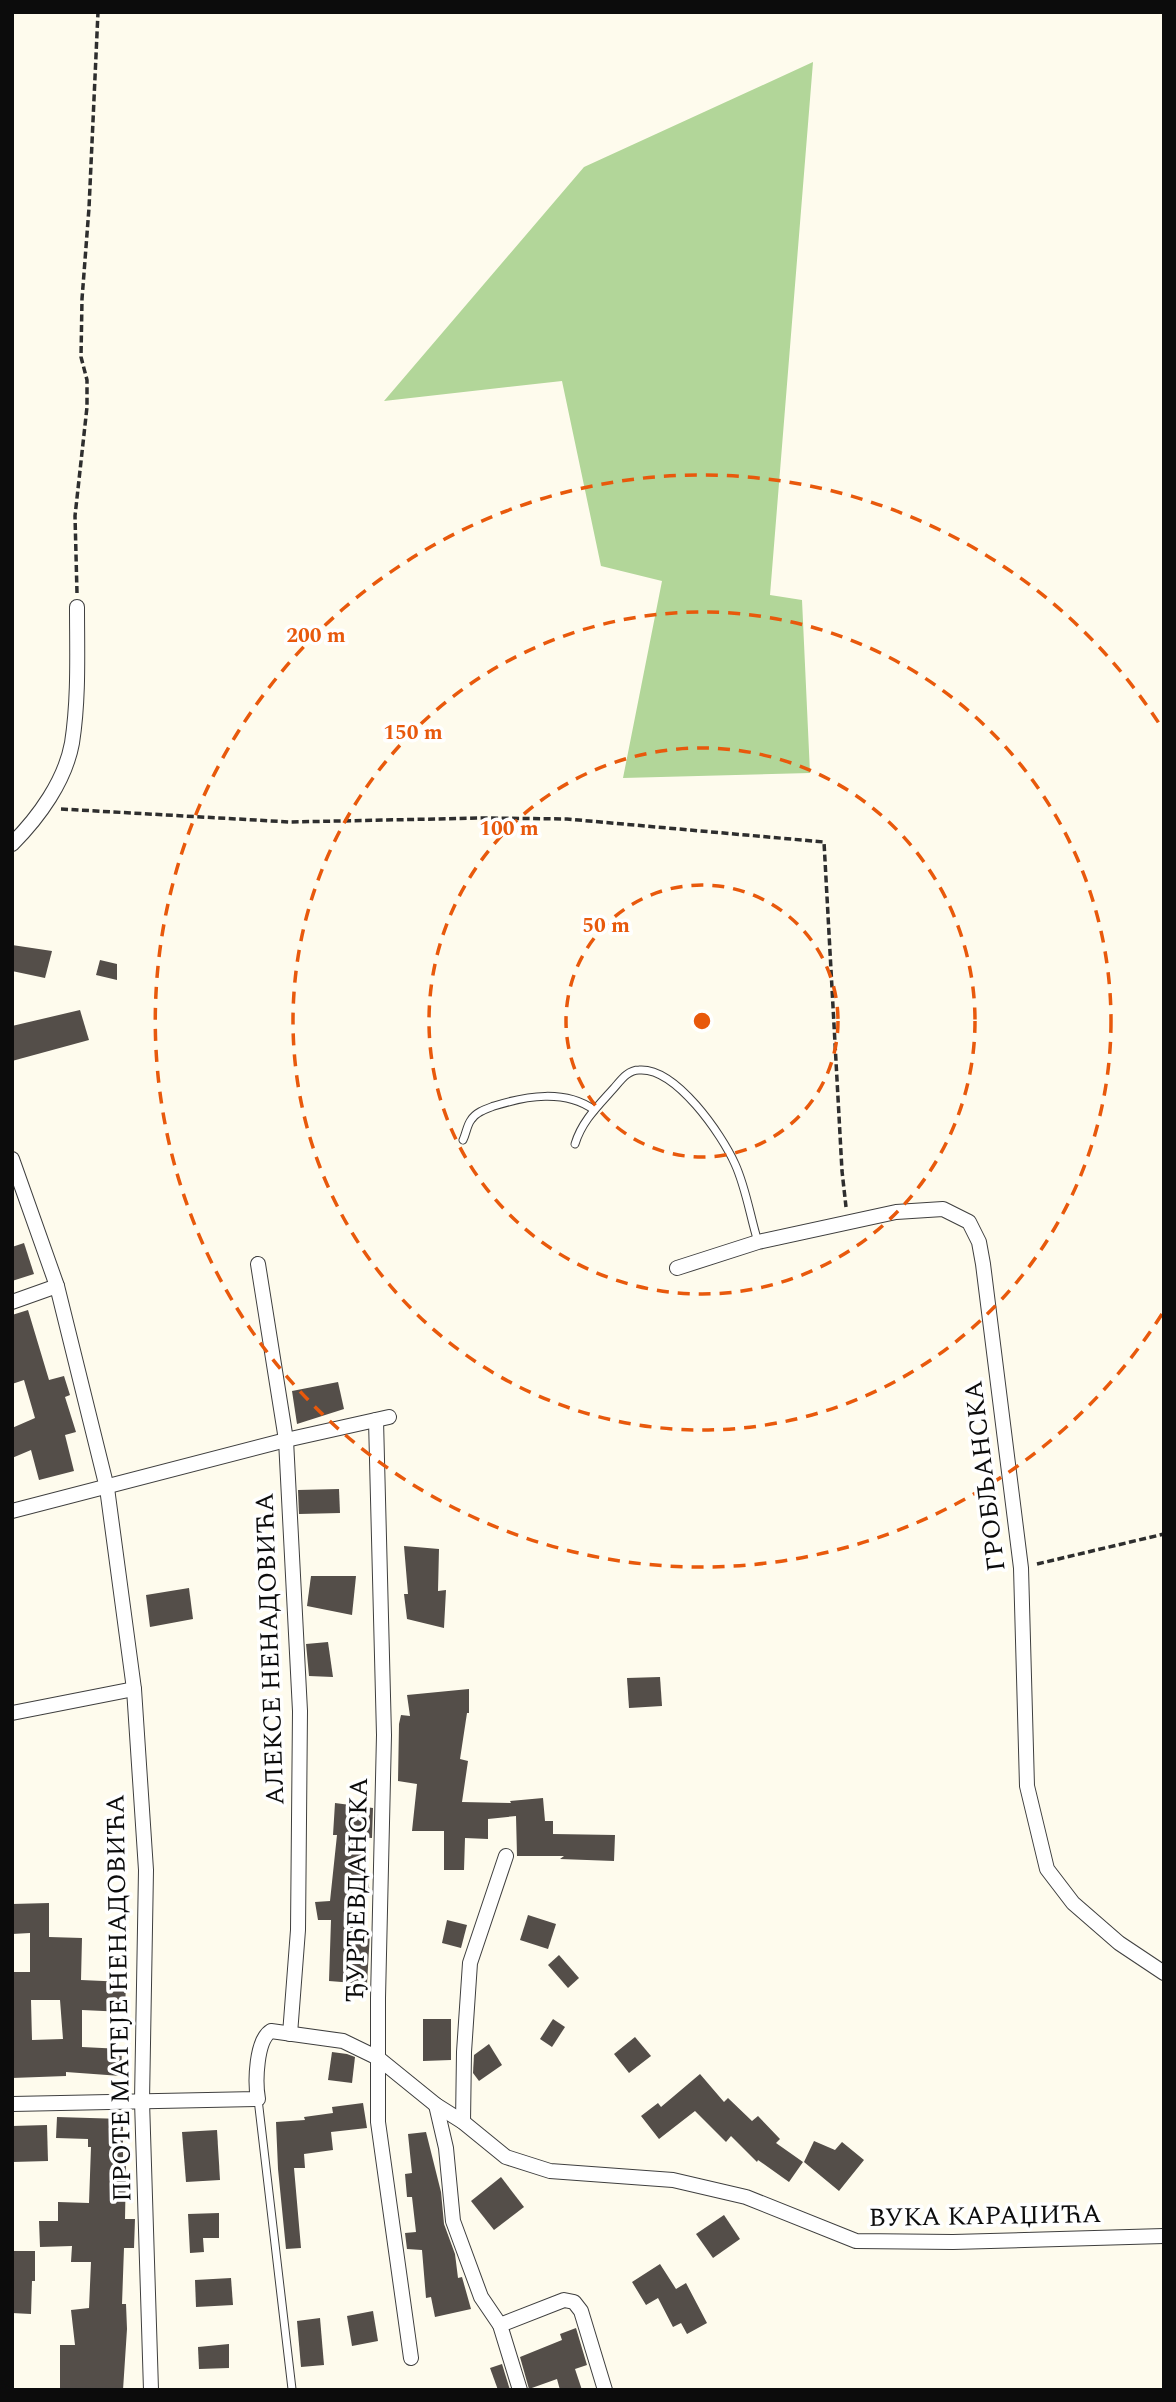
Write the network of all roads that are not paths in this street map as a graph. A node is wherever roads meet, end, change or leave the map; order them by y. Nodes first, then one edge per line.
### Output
1 (77, 607) road end
2 (12, 844) edge
3 (594, 1110) junction
4 (463, 1140) dead end
5 (575, 1144) dead end
6 (12, 1160) edge
7 (758, 1242) junction
8 (258, 1264) dead end
9 (677, 1268) dead end
10 (57, 1286) junction
11 (12, 1301) edge
12 (286, 1440) junction
13 (107, 1488) junction
14 (12, 1511) edge
15 (134, 1689) junction
16 (12, 1713) edge
17 (506, 1856) dead end
18 (1164, 1973) edge
19 (290, 2034) junction
20 (378, 2058) junction
21 (253, 2099) junction
22 (142, 2101) junction
23 (12, 2104) edge
24 (436, 2105) junction
25 (463, 2122) junction
26 (1164, 2236) edge
27 (500, 2325) junction
28 (411, 2358) dead end
29 (292, 2389) edge
30 (151, 2390) edge
31 (520, 2390) edge
32 (605, 2390) edge

1 - 2 street
3 - 4 lane
3 - 5 lane
3 - 7 lane
6 - 10 street, ПРОТЕ МАТЕЈЕ НЕНАДОВИЋА
7 - 9 street, ГРОБЉАНСКА
7 - 18 street, ГРОБЉАНСКА
8 - 12 street, АЛЕКСЕ НЕНАДОВИЋА
10 - 11 street
10 - 13 street, ПРОТЕ МАТЕЈЕ НЕНАДОВИЋА
12 - 13 street
12 - 19 street, АЛЕКСЕ НЕНАДОВИЋА
12 - 20 street, ЂУРЂЕВДАНСКА
13 - 14 street
13 - 15 street, ПРОТЕ МАТЕЈЕ НЕНАДОВИЋА
15 - 16 street
15 - 22 street, ПРОТЕ МАТЕЈЕ НЕНАДОВИЋА
17 - 25 street
19 - 20 street, ВУКА КАРАЏИЋА
19 - 21 street, ВУКА КАРАЏИЋА
20 - 24 street, ВУКА КАРАЏИЋА
20 - 28 street, ЂУРЂЕВДАНСКА
21 - 22 street
21 - 29 lane
22 - 23 street
22 - 30 street, ПРОТЕ МАТЕЈЕ НЕНАДОВИЋА
24 - 25 street, ВУКА КАРАЏИЋА
24 - 27 street
25 - 26 street, ВУКА КАРАЏИЋА
27 - 31 street
27 - 32 street

